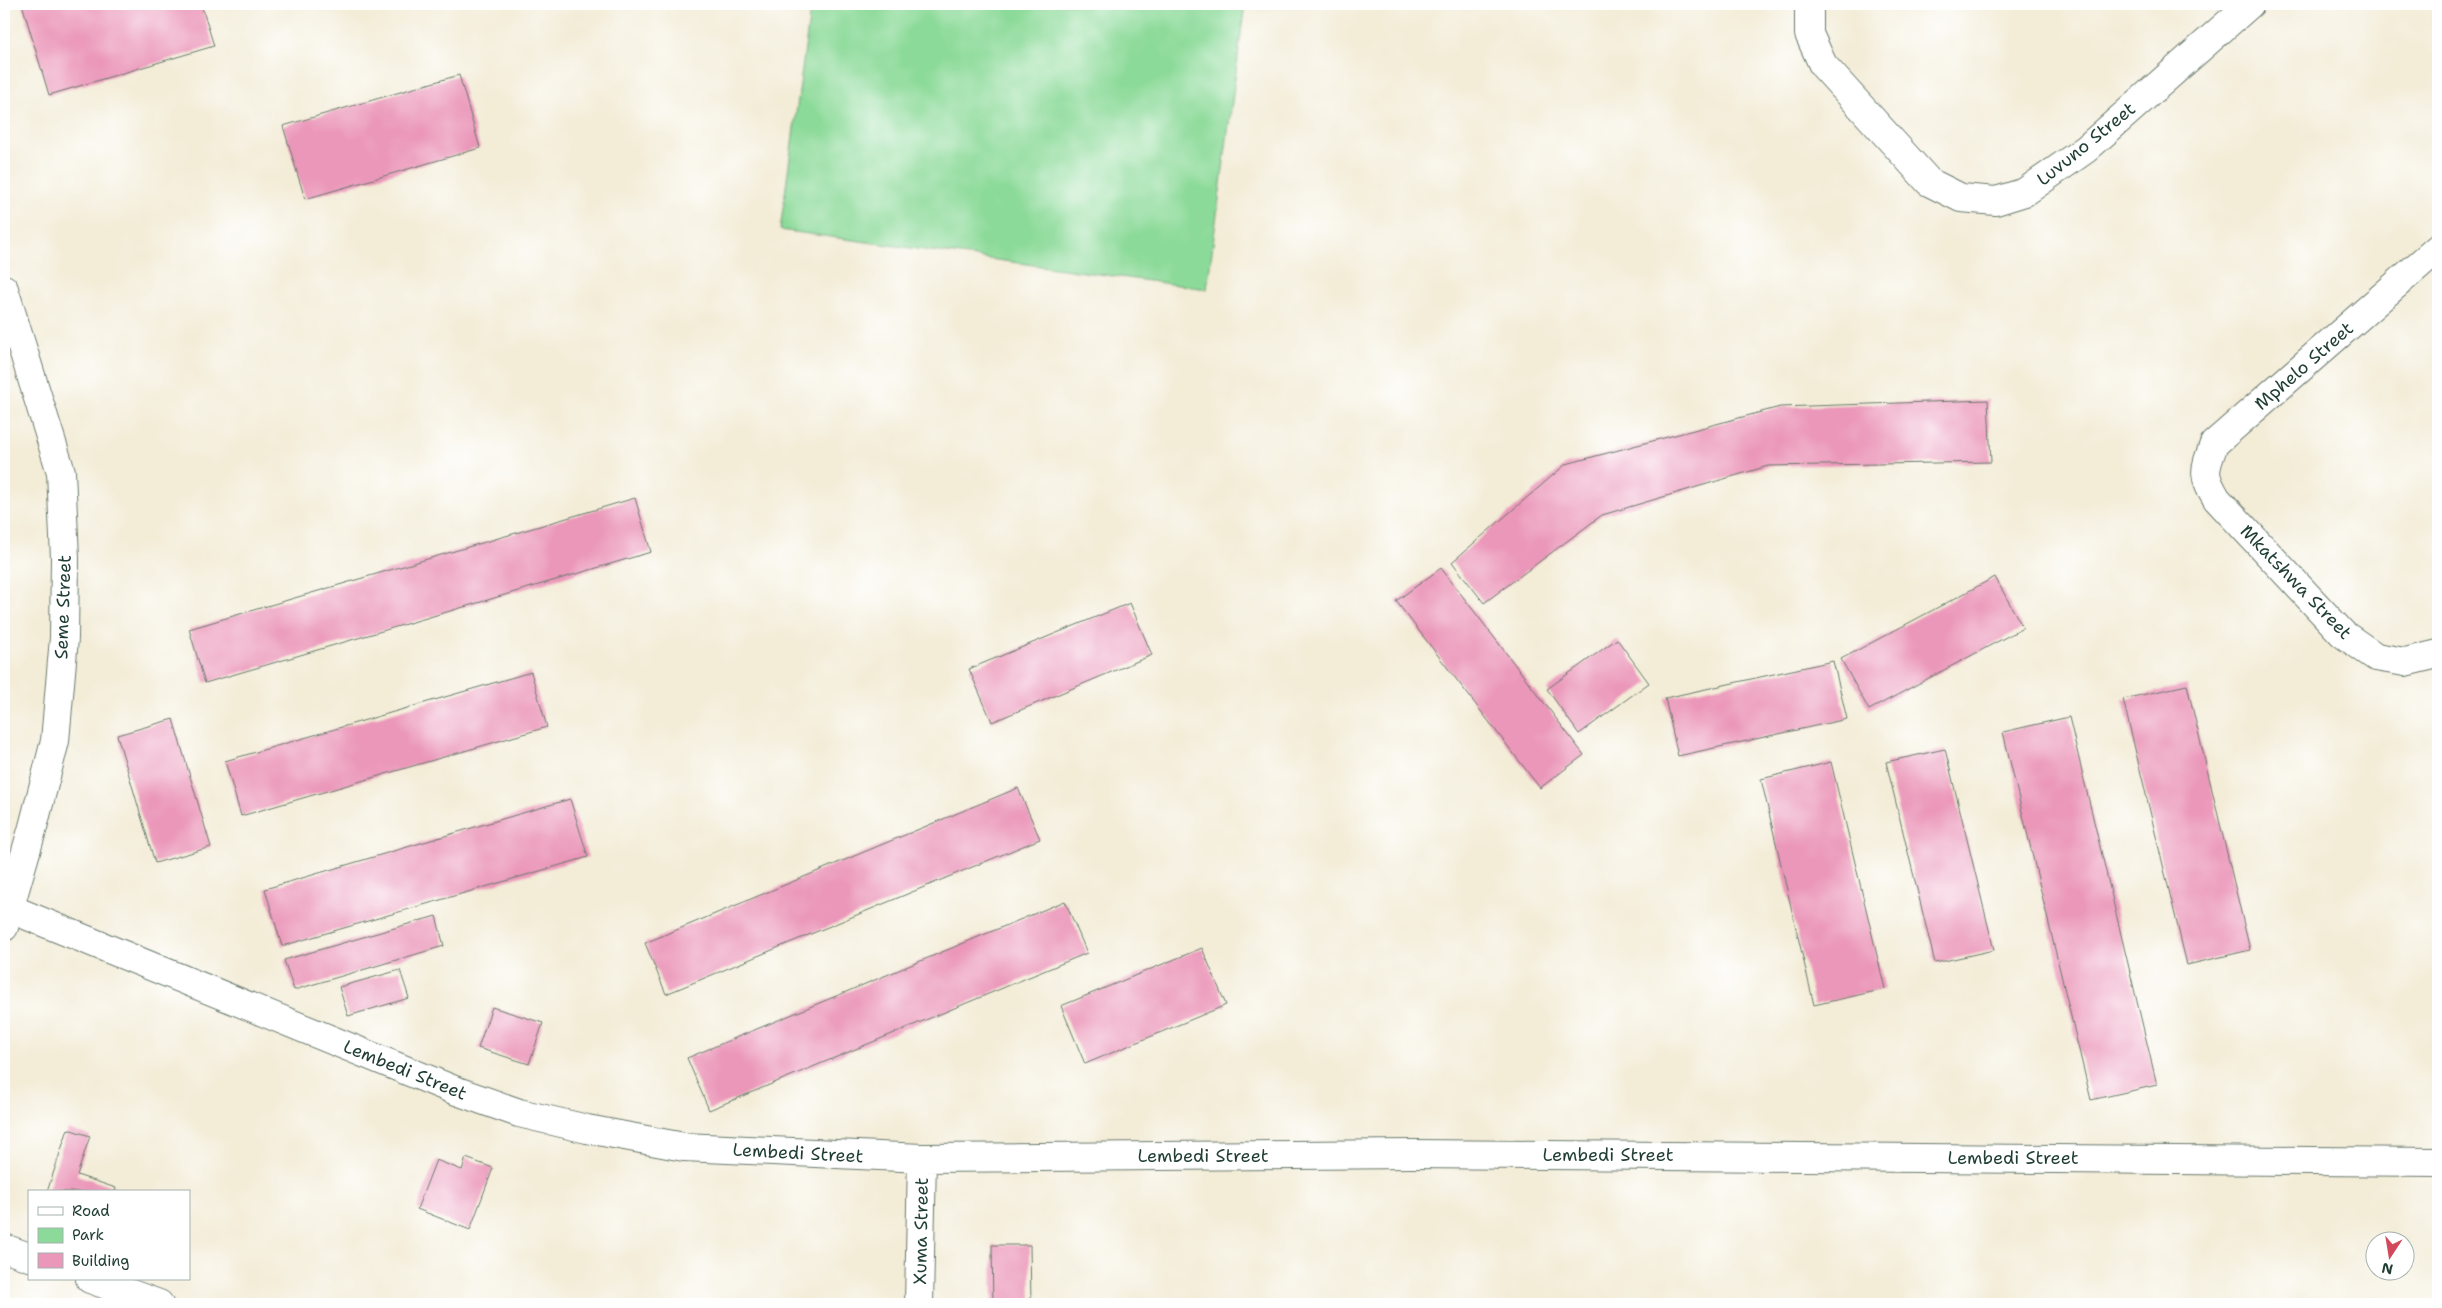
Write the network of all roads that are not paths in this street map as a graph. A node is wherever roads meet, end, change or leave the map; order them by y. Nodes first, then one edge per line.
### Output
1 (1809, 4) edge
2 (2250, 4) edge
3 (2438, 248) edge
4 (4, 289) edge
5 (2217, 500) joint
6 (2438, 654) edge
7 (7, 918) edge
8 (922, 1158) junction
9 (2438, 1162) edge
10 (4, 1248) edge
11 (28, 1257) edge
12 (93, 1280) edge
13 (159, 1304) edge
14 (919, 1304) edge

1 - 2 street, Luvuno Street
3 - 5 street, Mphelo Street
4 - 7 street, Seme Street
5 - 6 street, Mkatshwa Street
7 - 8 street, Lembedi Street
8 - 9 street, Lembedi Street
8 - 14 street, Xuma Street
10 - 11 street
12 - 13 street

